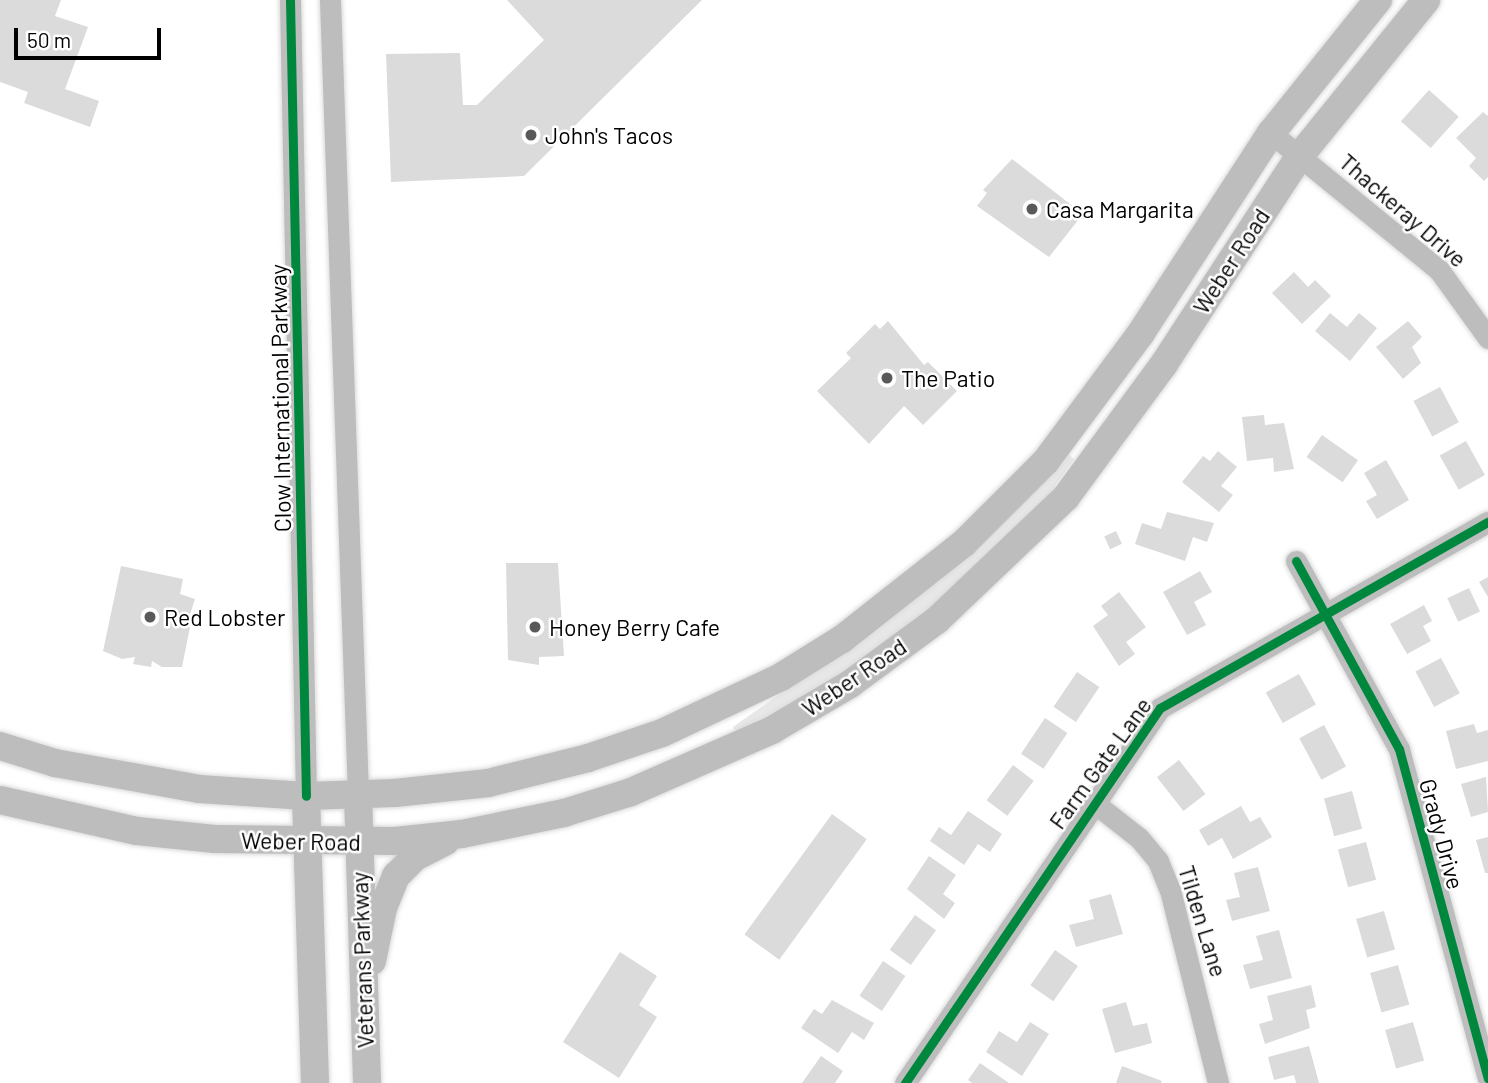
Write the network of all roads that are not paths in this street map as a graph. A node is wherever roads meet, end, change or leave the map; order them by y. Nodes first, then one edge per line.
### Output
1 (290, 0) edge
2 (330, 0) edge
3 (1378, 0) edge
4 (1426, 0) edge
5 (1271, 133) junction
6 (1299, 157) junction
7 (1488, 338) edge
8 (1488, 522) edge
9 (1296, 561) dead end
10 (1326, 612) junction
11 (0, 746) edge
12 (358, 795) junction
13 (306, 796) junction
14 (0, 800) edge
15 (1093, 802) junction
16 (462, 834) junction
17 (307, 843) junction
18 (358, 843) junction
19 (364, 1001) junction
20 (1488, 1079) edge
21 (315, 1083) edge
22 (367, 1083) edge
23 (905, 1083) edge
24 (1219, 1083) edge

1 - 13 street, Clow International Parkway
2 - 12 street
3 - 5 main road, Weber Road
4 - 6 main road, Weber Road
5 - 6 street, Thackeray Drive
5 - 12 main road, Weber Road
6 - 7 street, Thackeray Drive
6 - 16 main road, Weber Road
8 - 10 street, Farm Gate Lane
9 - 10 street, Grady Drive
10 - 15 street, Farm Gate Lane
10 - 20 street, Grady Drive
11 - 13 main road, Weber Road
12 - 13 main road, Weber Road
12 - 18 main road, Veterans Parkway
13 - 17 main road
14 - 17 main road, Weber Road
15 - 23 street, Farm Gate Lane
15 - 24 street, Tilden Lane
16 - 18 main road, Weber Road
16 - 19 main road
17 - 18 main road, Weber Road
17 - 21 main road
18 - 19 main road, Veterans Parkway
19 - 22 main road, Veterans Parkway

